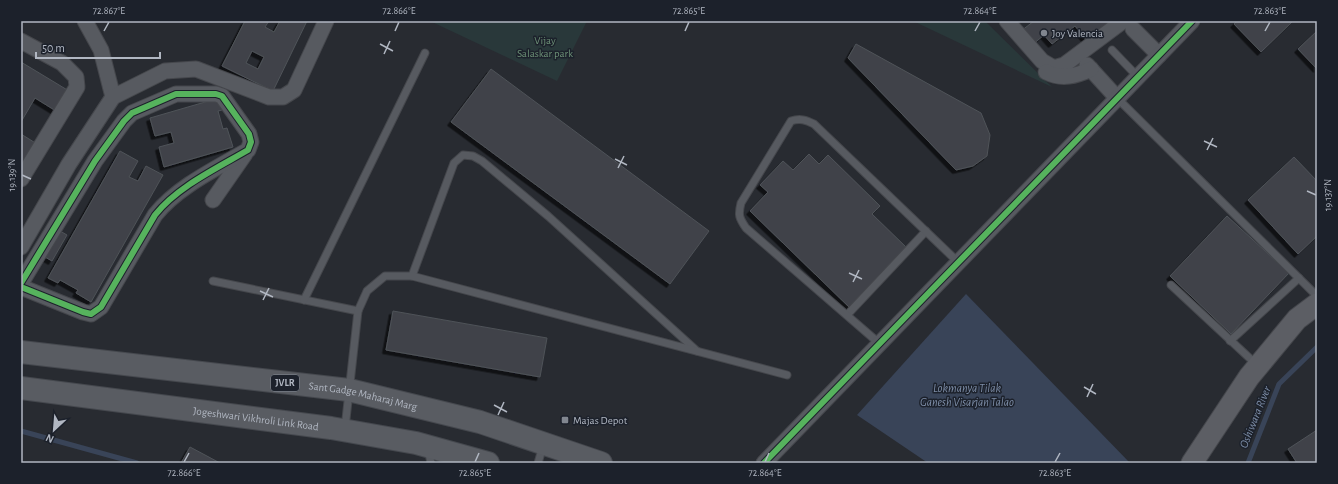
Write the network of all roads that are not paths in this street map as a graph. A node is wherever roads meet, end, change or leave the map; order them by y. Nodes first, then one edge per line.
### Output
1 (86, 21) edge
2 (326, 21) edge
3 (996, 21) edge
4 (1007, 21) edge
5 (1192, 21) edge
6 (1128, 25) edge
7 (21, 41) edge
8 (1112, 50) dead end
9 (425, 53) dead end
10 (1159, 55) junction
11 (1138, 77) junction
12 (113, 97) junction
13 (1118, 98) junction
14 (248, 150) junction
15 (21, 179) edge
16 (213, 200) dead end
17 (926, 231) junction
18 (21, 247) edge
19 (959, 263) junction
20 (412, 276) junction
21 (1299, 278) junction
22 (213, 281) dead end
23 (21, 283) edge
24 (1171, 285) dead end
25 (21, 287) edge
26 (1317, 296) edge
27 (304, 300) junction
28 (1317, 304) edge
29 (358, 311) junction
30 (847, 315) junction
31 (1230, 341) junction
32 (880, 344) junction
33 (21, 352) edge
34 (698, 352) junction
35 (1258, 366) junction
36 (787, 375) dead end
37 (21, 388) edge
38 (349, 390) junction
39 (345, 430) junction
40 (429, 454) edge
41 (541, 454) edge
42 (488, 463) edge
43 (601, 463) edge
44 (764, 463) edge
45 (1192, 463) edge

1 - 12 street
2 - 12 street
3 - 13 street
4 - 6 street
5 - 10 street
6 - 10 street
7 - 15 street
8 - 11 lane
9 - 27 lane
10 - 11 street
11 - 13 street
12 - 18 street
13 - 19 street
13 - 21 lane
14 - 16 street
14 - 23 street
14 - 25 street
17 - 19 lane
17 - 30 lane
17 - 30 lane
19 - 32 street
20 - 29 lane
20 - 34 lane
20 - 34 lane
21 - 26 lane
21 - 31 lane
22 - 27 lane
24 - 31 lane
27 - 29 lane
28 - 35 main road
29 - 38 lane
30 - 32 lane
31 - 35 lane
32 - 44 street
33 - 38 main road, Sant Gadge Maharaj Marg / JVLR
34 - 36 lane
35 - 45 main road
37 - 39 main road, Jogeshwari Vikhroli Link Road
38 - 39 lane
38 - 41 main road, Sant Gadge Maharaj Marg / JVLR
39 - 40 main road, Jogeshwari Vikhroli Link Road
40 - 42 main road, Jogeshwari Vikhroli Link Road
41 - 43 main road, Sant Gadge Maharaj Marg / JVLR

